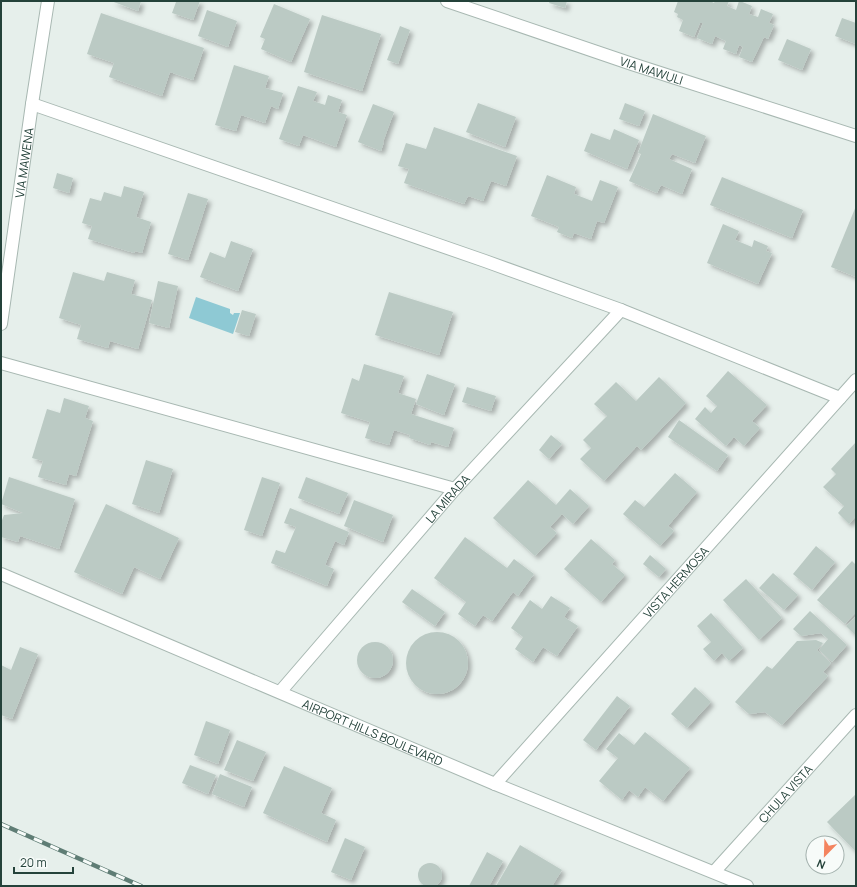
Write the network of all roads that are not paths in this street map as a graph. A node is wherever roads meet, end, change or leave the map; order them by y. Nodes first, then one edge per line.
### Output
1 (48, 1) edge
2 (447, 1) edge
3 (32, 104) junction
4 (856, 136) edge
5 (621, 310) junction
6 (1, 324) edge
7 (1, 363) edge
8 (856, 380) edge
9 (840, 398) junction
10 (455, 489) junction
11 (1, 574) edge
12 (280, 692) junction
13 (856, 716) edge
14 (495, 784) junction
15 (714, 872) junction
16 (747, 886) edge

1 - 3 street, VIA MAWENA
2 - 4 street, VIA MAWULI
3 - 5 street
3 - 6 street, VIA MAWENA
5 - 9 street
5 - 10 street, LA MIRADA
7 - 10 street
8 - 9 street, VISTA HERMOSA
9 - 14 street, VISTA HERMOSA
10 - 12 street, LA MIRADA
11 - 12 street, AIRPORT HILLS BOULEVARD
12 - 14 street, AIRPORT HILLS BOULEVARD
13 - 15 street, CHULA VISTA
14 - 15 street, AIRPORT HILLS BOULEVARD
15 - 16 street, AIRPORT HILLS BOULEVARD

